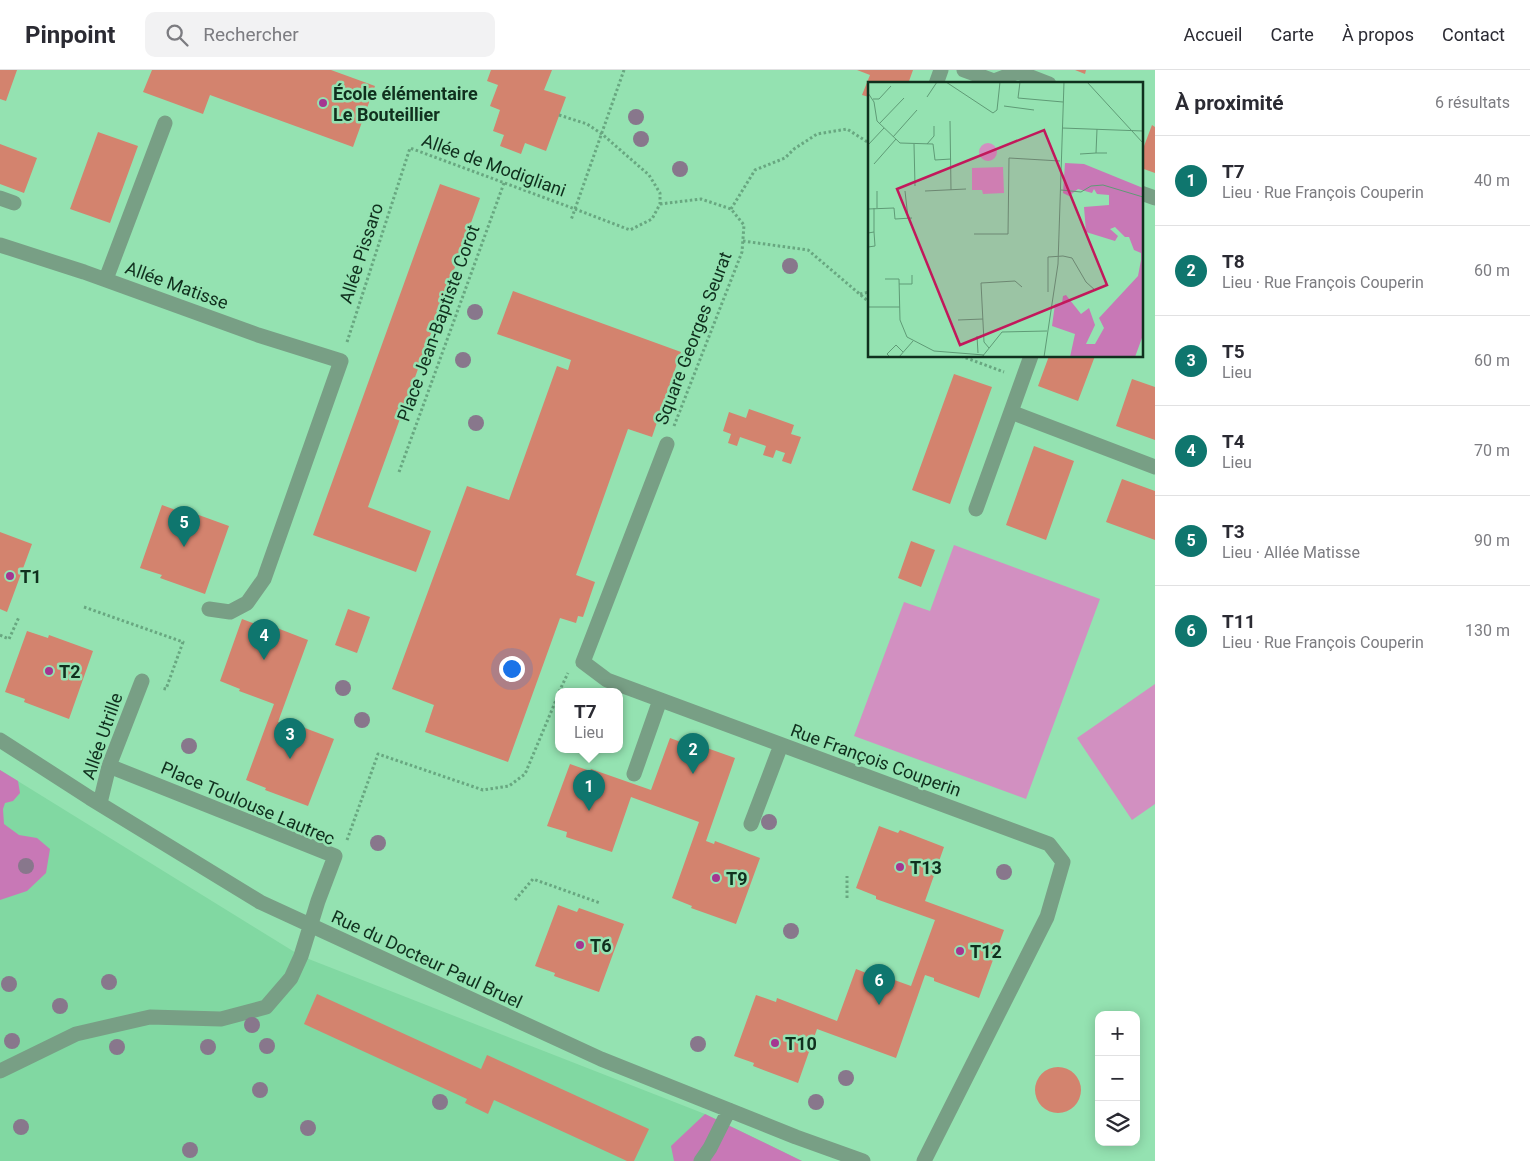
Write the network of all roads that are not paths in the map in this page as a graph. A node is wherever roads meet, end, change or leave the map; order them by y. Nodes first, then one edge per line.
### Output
1 (941, 70) edge
2 (964, 70) edge
3 (1019, 71) edge
4 (937, 82) edge
5 (1044, 82) edge
6 (165, 122) dead end
7 (1142, 193) edge
8 (1155, 198) edge
9 (0, 245) edge
10 (106, 279) junction
11 (1030, 358) edge
12 (1010, 412) junction
13 (667, 444) road end
14 (1155, 467) edge
15 (976, 509) dead end
16 (209, 609) dead end
17 (142, 681) road end
18 (660, 700) junction
19 (0, 740) edge
20 (781, 745) junction
21 (109, 766) junction
22 (634, 774) dead end
23 (100, 804) junction
24 (752, 824) dead end
25 (310, 926) junction
26 (0, 1071) edge
27 (729, 1110) junction
28 (701, 1161) edge
29 (863, 1161) edge
30 (924, 1161) edge

1 - 4 street
2 - 3 street
3 - 5 street
6 - 10 street
7 - 8 street
9 - 10 street, Allée Matisse
10 - 16 street, Allée Matisse
11 - 12 street
12 - 14 street
12 - 15 street
13 - 18 street, Rue François Couperin
17 - 21 street, Allée Utrille
18 - 20 street, Rue François Couperin
18 - 22 street
19 - 23 street, Rue du Docteur Paul Bruel
20 - 24 street
20 - 30 street, Rue François Couperin
21 - 23 street, Allée Utrille
21 - 25 street, Place Toulouse Lautrec
23 - 25 street, Rue du Docteur Paul Bruel
25 - 26 street, Place Toulouse Lautrec
25 - 27 street, Rue du Docteur Paul Bruel
27 - 28 street
27 - 29 street, Rue du Docteur Paul Bruel

